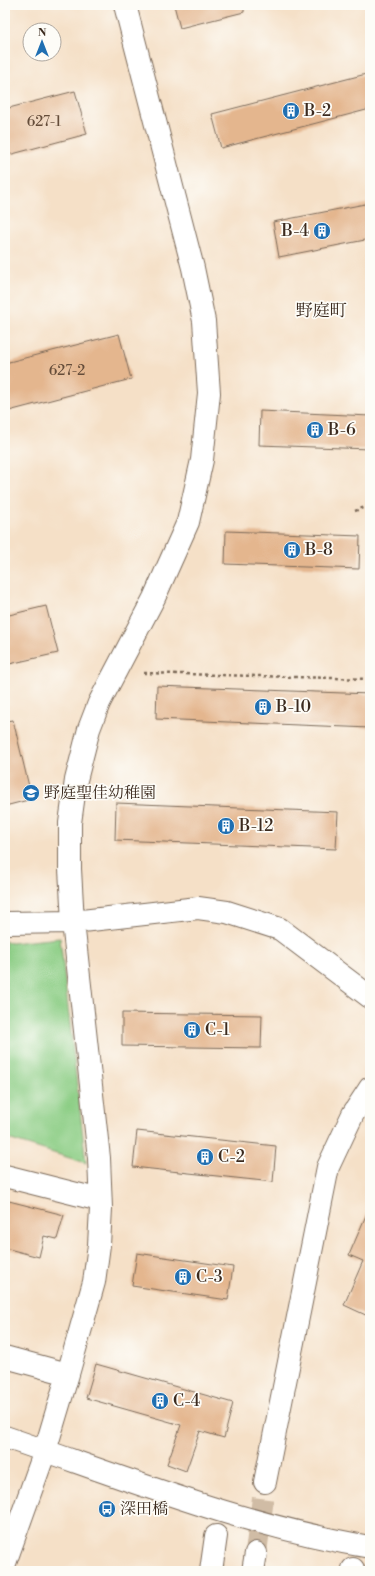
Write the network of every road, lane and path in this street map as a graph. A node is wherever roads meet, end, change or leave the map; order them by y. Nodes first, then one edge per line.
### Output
1 (125, 5) edge
2 (370, 505) edge
3 (355, 511) dead end
4 (144, 673) dead end
5 (370, 679) edge
6 (73, 922) junction
7 (5, 923) edge
8 (370, 997) edge
9 (370, 1088) edge
10 (5, 1176) edge
11 (100, 1200) junction
12 (5, 1357) edge
13 (68, 1374) junction
14 (5, 1437) edge
15 (45, 1451) junction
16 (265, 1482) tunnel mouth
17 (216, 1536) dead end
18 (370, 1547) edge
19 (5, 1563) edge
20 (211, 1571) edge

1 - 6 street
2 - 3 path
4 - 5 path
6 - 7 street
6 - 8 street
6 - 11 street
9 - 16 street
10 - 11 street
11 - 13 street
12 - 13 street
13 - 15 street
14 - 15 street
15 - 18 street
15 - 19 street
17 - 20 street

